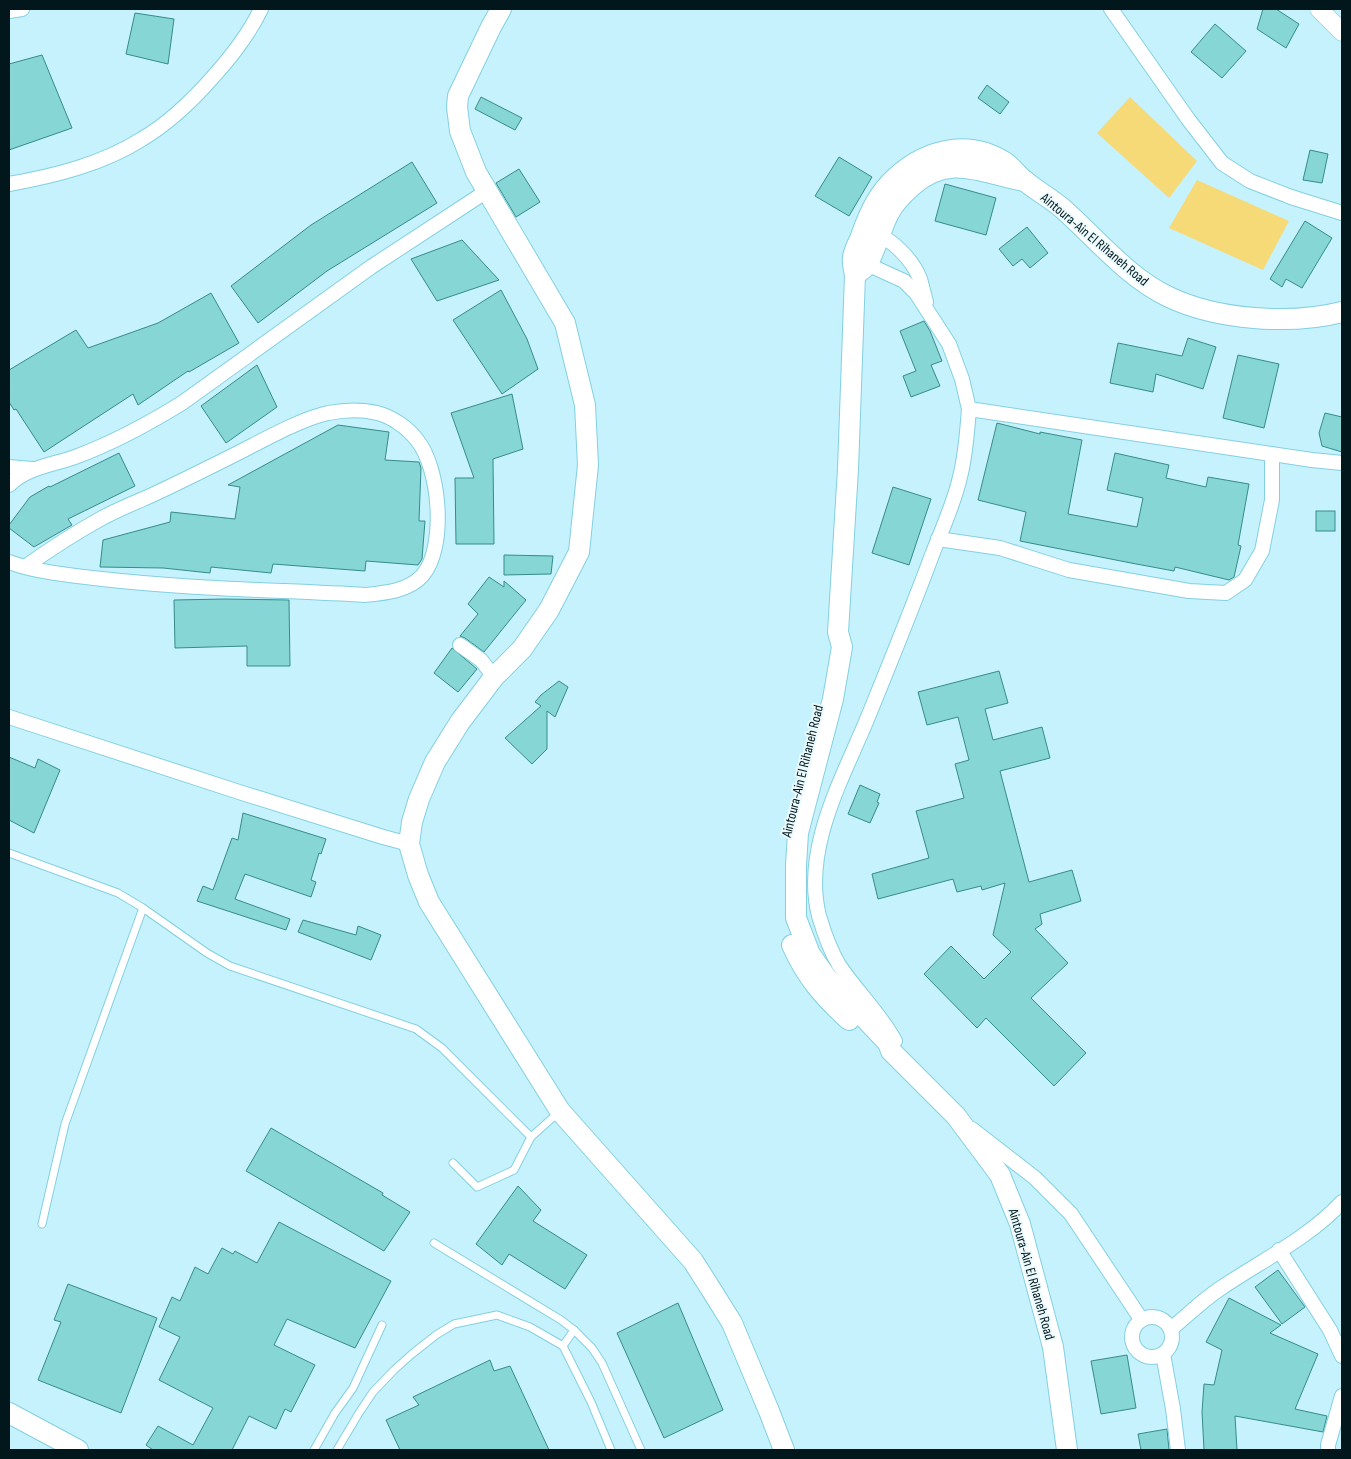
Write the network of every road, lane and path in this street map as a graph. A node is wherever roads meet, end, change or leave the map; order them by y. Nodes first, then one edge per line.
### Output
1 (22, 9) edge
2 (261, 9) edge
3 (502, 9) edge
4 (1111, 9) edge
5 (1319, 9) edge
6 (9, 11) edge
7 (1342, 32) edge
8 (9, 184) edge
9 (487, 191) junction
10 (1342, 213) edge
11 (872, 231) junction
12 (858, 266) junction
13 (1342, 312) edge
14 (929, 313) junction
15 (969, 409) junction
16 (1272, 454) junction
17 (1342, 463) edge
18 (9, 467) edge
19 (35, 469) junction
20 (9, 485) edge
21 (938, 539) junction
22 (9, 562) edge
23 (25, 567) junction
24 (460, 645) dead end
25 (494, 678) junction
26 (9, 717) edge
27 (409, 844) junction
28 (9, 853) edge
29 (143, 908) junction
30 (895, 1055) junction
31 (560, 1111) junction
32 (956, 1116) junction
33 (531, 1137) junction
34 (453, 1164) dead end
35 (1342, 1202) edge
36 (42, 1224) dead end
37 (434, 1244) dead end
38 (1280, 1250) junction
39 (1141, 1319) junction
40 (382, 1325) dead end
41 (1171, 1329) junction
42 (574, 1330) junction
43 (563, 1346) junction
44 (1163, 1354) junction
45 (1342, 1356) edge
46 (1342, 1396) edge
47 (9, 1413) edge
48 (78, 1450) edge
49 (314, 1450) edge
50 (337, 1450) edge
51 (611, 1450) edge
52 (641, 1450) edge
53 (784, 1450) edge
54 (1067, 1450) edge
55 (1178, 1450) edge
56 (1328, 1450) edge

1 - 6 street
2 - 8 street
3 - 9 main road
4 - 10 street
5 - 7 street
9 - 19 street
9 - 25 main road
11 - 12 main road, Aintoura-Ain El Rihaneh Road
11 - 13 main road, Aintoura-Ain El Rihaneh Road
11 - 14 street
12 - 14 street
12 - 30 main road, Aintoura-Ain El Rihaneh Road
14 - 15 street
15 - 16 street
15 - 21 street
16 - 17 street
16 - 21 street
18 - 19 street
19 - 20 street
21 - 30 street
22 - 23 street
23 - 23 street
24 - 25 street
25 - 27 main road
26 - 27 street
27 - 31 main road
28 - 29 lane
29 - 33 lane
29 - 36 lane
30 - 32 main road, Aintoura-Ain El Rihaneh Road
31 - 33 lane
31 - 53 main road
32 - 39 street
32 - 54 main road, Aintoura-Ain El Rihaneh Road
33 - 34 lane
35 - 38 street
37 - 42 lane
38 - 41 street
38 - 45 street
39 - 41 street
39 - 44 street
40 - 49 lane
41 - 44 street
42 - 43 lane
42 - 52 lane
43 - 50 lane
43 - 51 lane
44 - 55 street
46 - 56 street
47 - 48 main road

